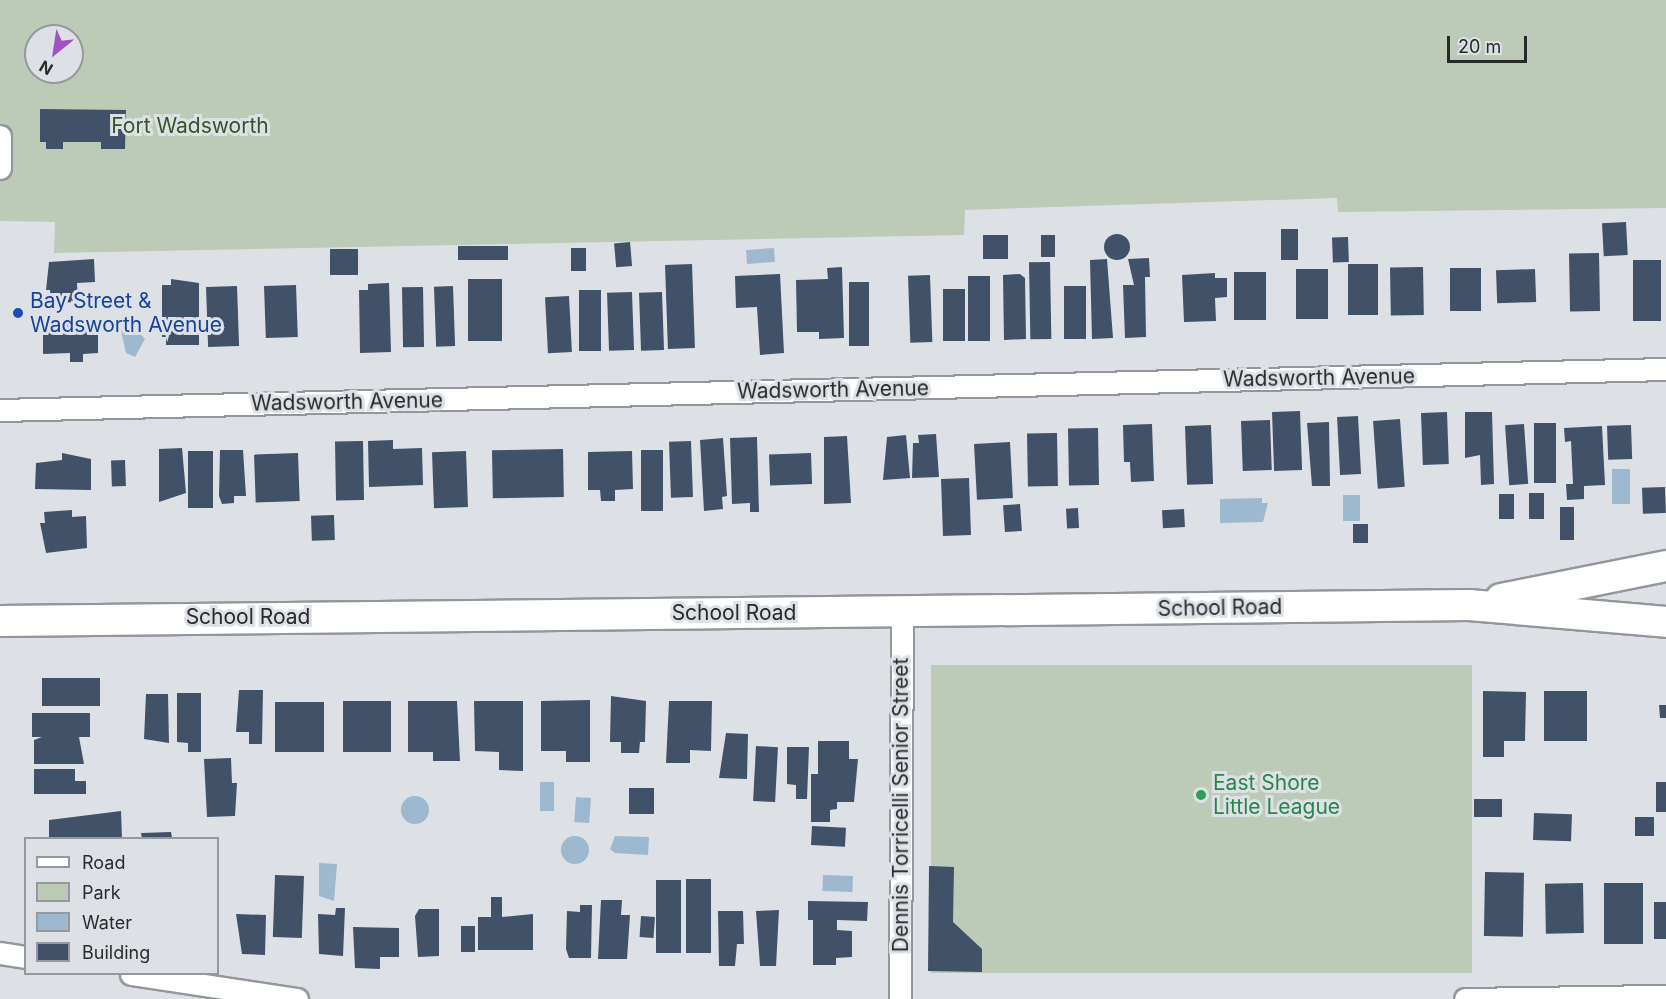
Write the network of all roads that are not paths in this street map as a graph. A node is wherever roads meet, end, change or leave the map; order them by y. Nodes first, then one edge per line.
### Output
1 (0, 136) edge
2 (0, 168) edge
3 (1666, 369) edge
4 (0, 410) edge
5 (1666, 566) edge
6 (1666, 601) edge
7 (1469, 605) junction
8 (902, 612) junction
9 (1573, 617) junction
10 (0, 621) edge
11 (1666, 622) edge
12 (0, 953) edge
13 (24, 957) edge
14 (138, 975) edge
15 (1666, 996) edge
16 (297, 999) edge
17 (900, 999) edge
18 (1465, 999) edge

1 - 2 street
3 - 4 street, Wadsworth Avenue
5 - 7 main road, School Road
6 - 9 main road
7 - 8 main road, School Road
7 - 9 main road, School Road
8 - 10 main road, School Road
8 - 17 street, Dennis Torricelli Senior Street
9 - 11 main road
12 - 13 street
14 - 16 street
15 - 18 street

